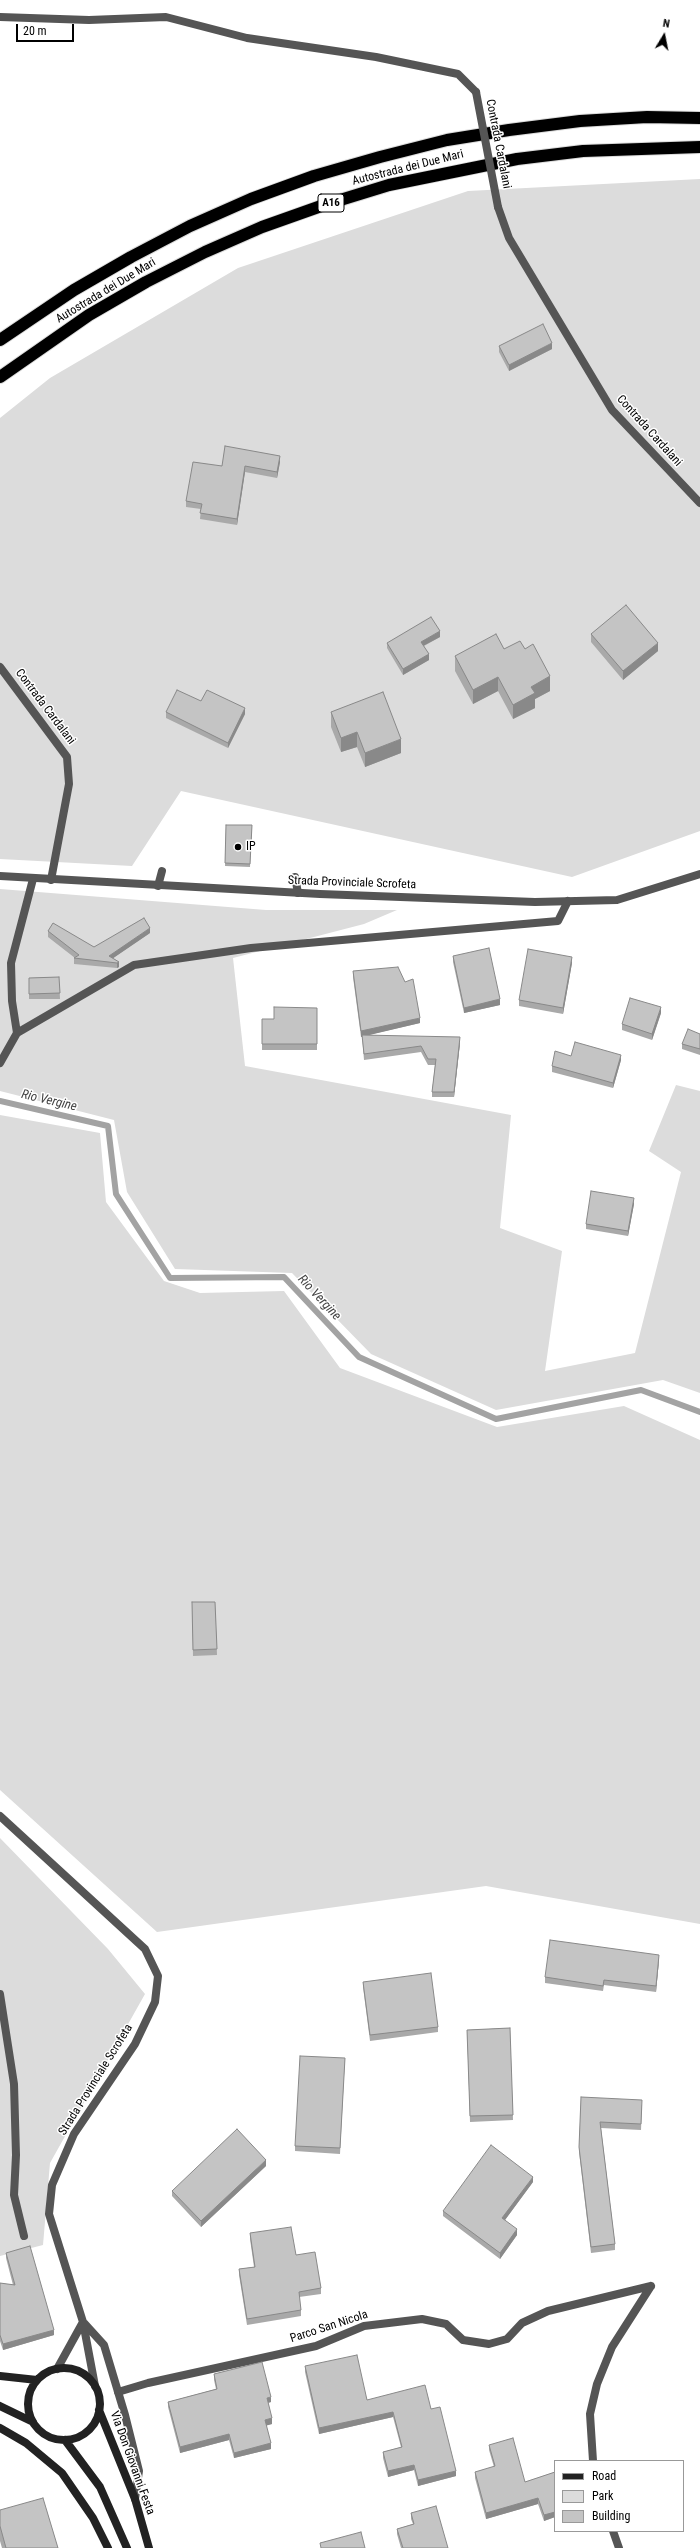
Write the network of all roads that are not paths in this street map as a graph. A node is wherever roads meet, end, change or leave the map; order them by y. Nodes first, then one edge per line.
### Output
1 (0, 18) edge
2 (700, 118) edge
3 (700, 147) edge
4 (0, 340) edge
5 (0, 377) edge
6 (700, 503) edge
7 (0, 667) edge
8 (162, 871) dead end
9 (700, 874) edge
10 (0, 876) edge
11 (295, 877) dead end
12 (33, 879) junction
13 (51, 880) junction
14 (158, 886) junction
15 (298, 893) junction
16 (568, 901) junction
17 (17, 1033) junction
18 (0, 1063) edge
19 (0, 1816) edge
20 (0, 1994) edge
21 (24, 2236) dead end
22 (84, 2322) junction
23 (57, 2369) junction
24 (0, 2376) edge
25 (37, 2380) junction
26 (95, 2386) junction
27 (118, 2392) junction
28 (0, 2406) edge
29 (99, 2410) junction
30 (33, 2422) junction
31 (0, 2428) edge
32 (65, 2440) junction
33 (593, 2460) edge
34 (135, 2499) junction
35 (613, 2532) edge
36 (108, 2548) edge
37 (127, 2548) edge
38 (149, 2548) edge
39 (619, 2548) edge

1 - 6 street, Contrada Cardalani, bridge
2 - 4 highway, Autostrada dei Due Mari
3 - 5 highway, Autostrada dei Due Mari / A16
7 - 13 street, Contrada Cardalani
8 - 14 street
9 - 16 street, Strada Provinciale Scrofeta
10 - 12 street, Strada Provinciale Scrofeta
11 - 15 street
12 - 13 street, Strada Provinciale Scrofeta
12 - 17 street
13 - 14 street, Strada Provinciale Scrofeta
14 - 15 street, Strada Provinciale Scrofeta
15 - 16 street, Strada Provinciale Scrofeta
16 - 17 street
17 - 18 street
19 - 22 street, Strada Provinciale Scrofeta
20 - 21 street
22 - 23 street
22 - 26 street, Strada Provinciale Scrofeta
22 - 27 street
23 - 25 main road
23 - 26 main road
24 - 25 main road
25 - 30 main road
26 - 29 main road
27 - 33 street, Parco San Nicola
27 - 34 street
28 - 30 main road
29 - 32 main road
29 - 34 main road, Via Don Giovanni Festa
30 - 32 main road
31 - 36 main road
32 - 37 main road
34 - 38 main road, Via Don Giovanni Festa
35 - 39 street

